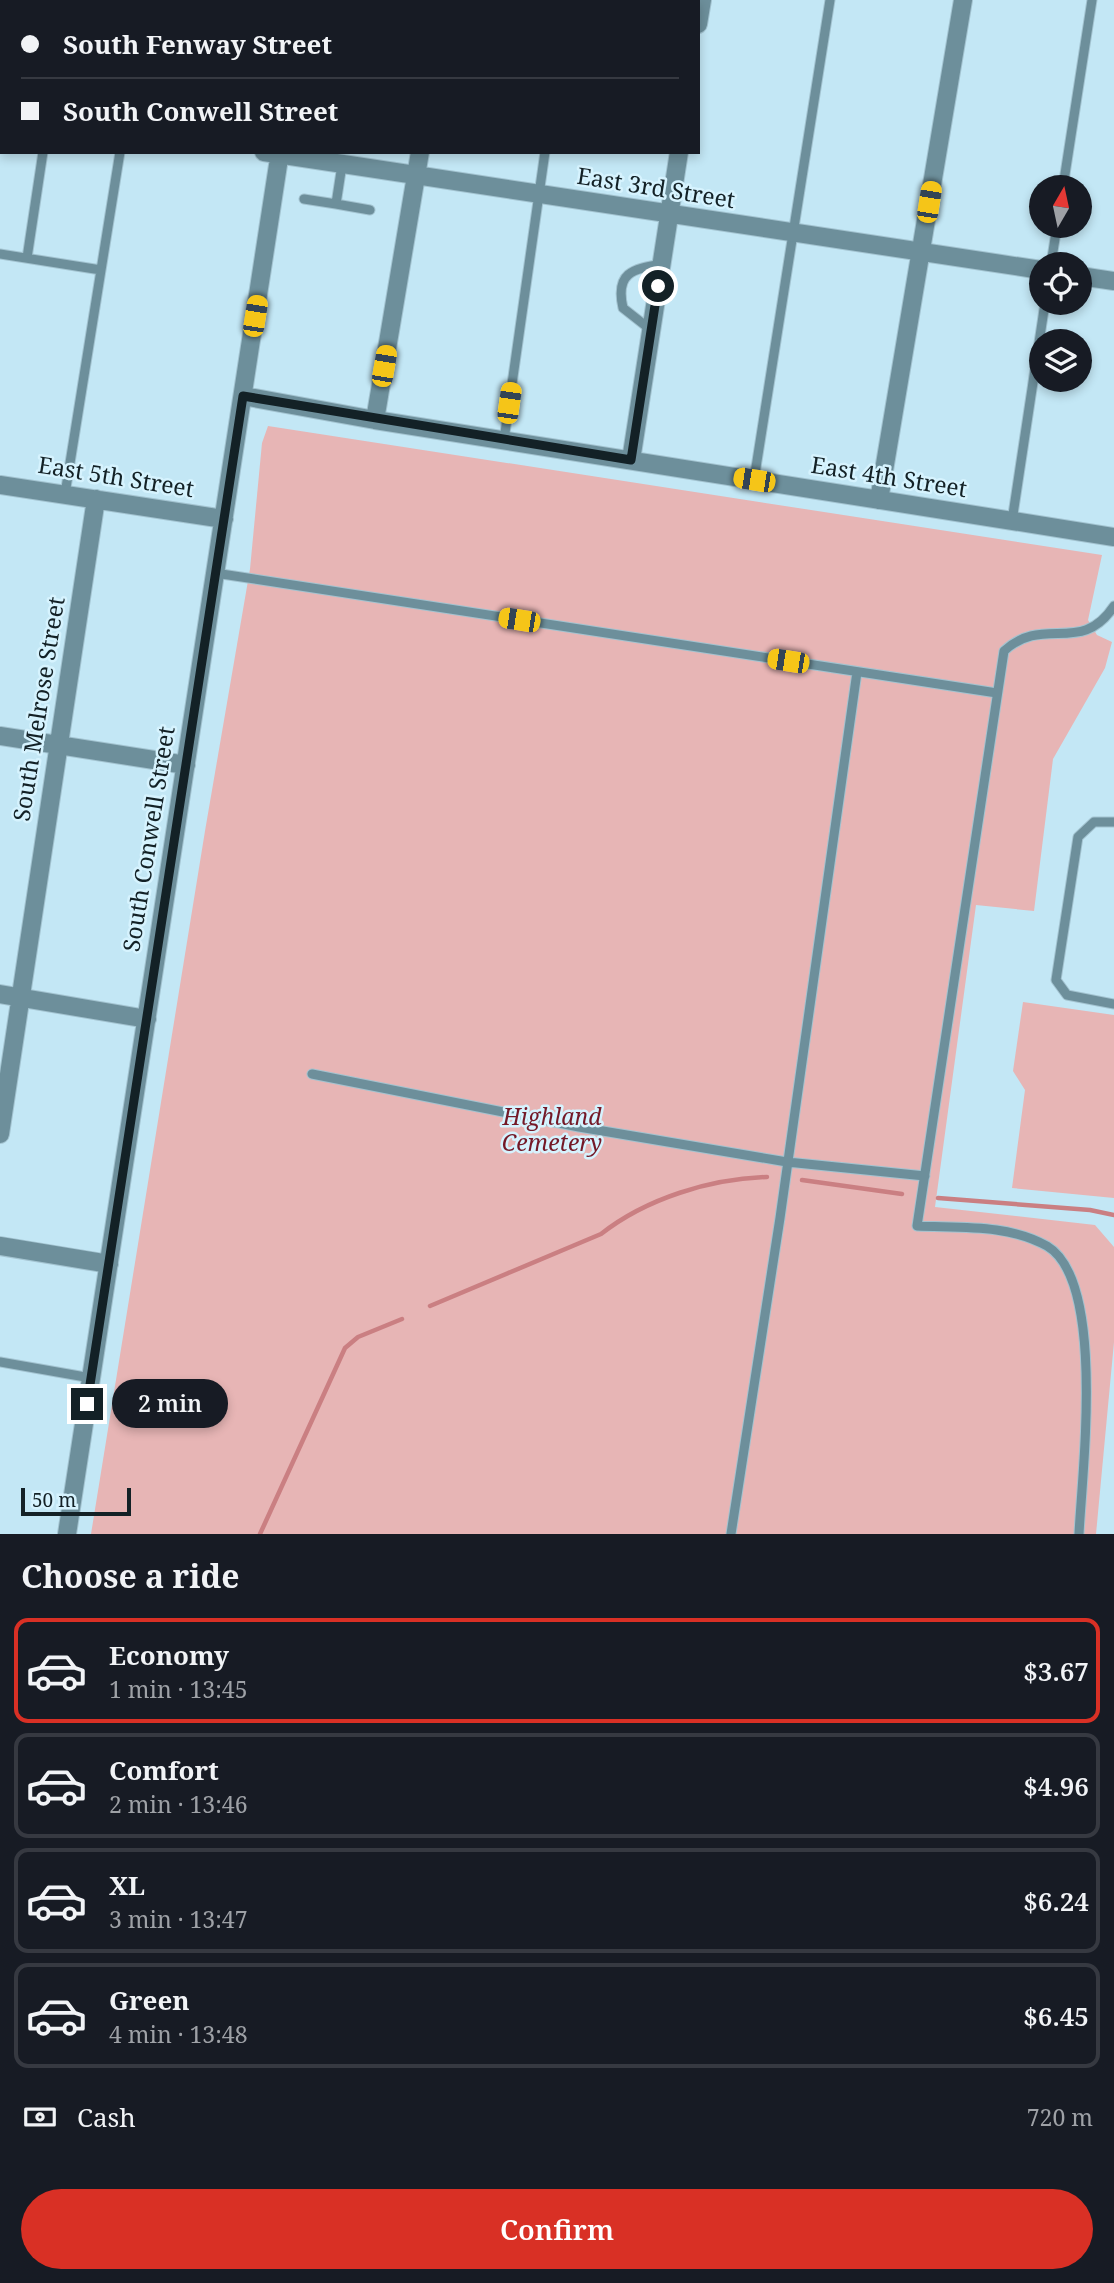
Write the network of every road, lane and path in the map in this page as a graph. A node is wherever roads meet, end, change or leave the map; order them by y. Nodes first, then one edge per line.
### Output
1 (830, 0) edge
2 (963, 0) edge
3 (1092, 0) edge
4 (43, 154) edge
5 (120, 154) edge
6 (275, 154) edge
7 (281, 154) edge
8 (420, 154) edge
9 (545, 154) edge
10 (679, 154) edge
11 (342, 165) junction
12 (1065, 175) edge
13 (416, 177) junction
14 (538, 195) junction
15 (304, 200) dead end
16 (336, 204) junction
17 (370, 210) dead end
18 (670, 214) junction
19 (793, 233) junction
20 (921, 252) junction
21 (0, 254) edge
22 (27, 258) junction
23 (662, 264) junction
24 (1029, 268) edge
25 (101, 270) junction
26 (1092, 278) edge
27 (1114, 281) edge
28 (1043, 315) edge
29 (652, 330) junction
30 (243, 396) junction
31 (375, 421) junction
32 (504, 440) junction
33 (631, 460) junction
34 (754, 480) junction
35 (0, 485) edge
36 (65, 494) junction
37 (96, 499) junction
38 (879, 500) junction
39 (224, 519) junction
40 (1012, 521) junction
41 (1114, 537) edge
42 (215, 573) junction
43 (1114, 606) edge
44 (858, 672) junction
45 (997, 693) junction
46 (0, 736) edge
47 (58, 745) junction
48 (186, 765) junction
49 (1114, 822) edge
50 (0, 994) edge
51 (22, 998) junction
52 (1114, 1004) edge
53 (146, 1019) junction
54 (312, 1074) dead end
55 (0, 1134) edge
56 (787, 1162) junction
57 (925, 1176) junction
58 (0, 1246) edge
59 (109, 1264) junction
60 (0, 1362) edge
61 (91, 1378) junction
62 (67, 1534) edge
63 (731, 1534) edge
64 (1079, 1534) edge

1 - 19 lane
2 - 20 street
3 - 12 lane
4 - 22 lane
5 - 25 lane
6 - 30 street, South Conwell Street
7 - 11 street, East 3rd Street
8 - 13 street
9 - 14 lane
10 - 18 street
11 - 13 street, East 3rd Street
11 - 16 lane
13 - 14 street, East 3rd Street
13 - 31 street
14 - 18 street, East 3rd Street
14 - 32 lane
15 - 16 lane
16 - 17 lane
18 - 19 street, East 3rd Street
18 - 23 street
19 - 20 street, East 3rd Street
19 - 34 lane
20 - 24 street, East 3rd Street
20 - 38 street
21 - 22 lane
22 - 25 lane
23 - 29 street
23 - 29 lane
25 - 36 lane
26 - 27 street
28 - 40 lane
29 - 33 street
30 - 31 street, East 4th Street
30 - 39 street, South Conwell Street
31 - 32 street, East 4th Street
32 - 33 street, East 4th Street
33 - 34 street, East 4th Street
34 - 38 street, East 4th Street
35 - 36 street, East 5th Street
36 - 37 street, East 5th Street
37 - 39 street, East 5th Street
37 - 47 street, South Melrose Street
38 - 40 street, East 4th Street
39 - 42 street, South Conwell Street
40 - 41 street, East 4th Street
42 - 44 lane
42 - 48 street, South Conwell Street
43 - 45 lane
44 - 45 lane
44 - 56 lane
45 - 57 lane
46 - 47 street
47 - 48 street
47 - 51 street, South Melrose Street
48 - 53 street, South Conwell Street
49 - 52 lane
50 - 51 street
51 - 53 street
51 - 55 street, South Melrose Street
53 - 59 street, South Conwell Street
54 - 56 lane
56 - 57 lane
56 - 63 lane
57 - 64 lane
58 - 59 street
59 - 61 street, South Conwell Street
60 - 61 lane
61 - 62 street, South Conwell Street

